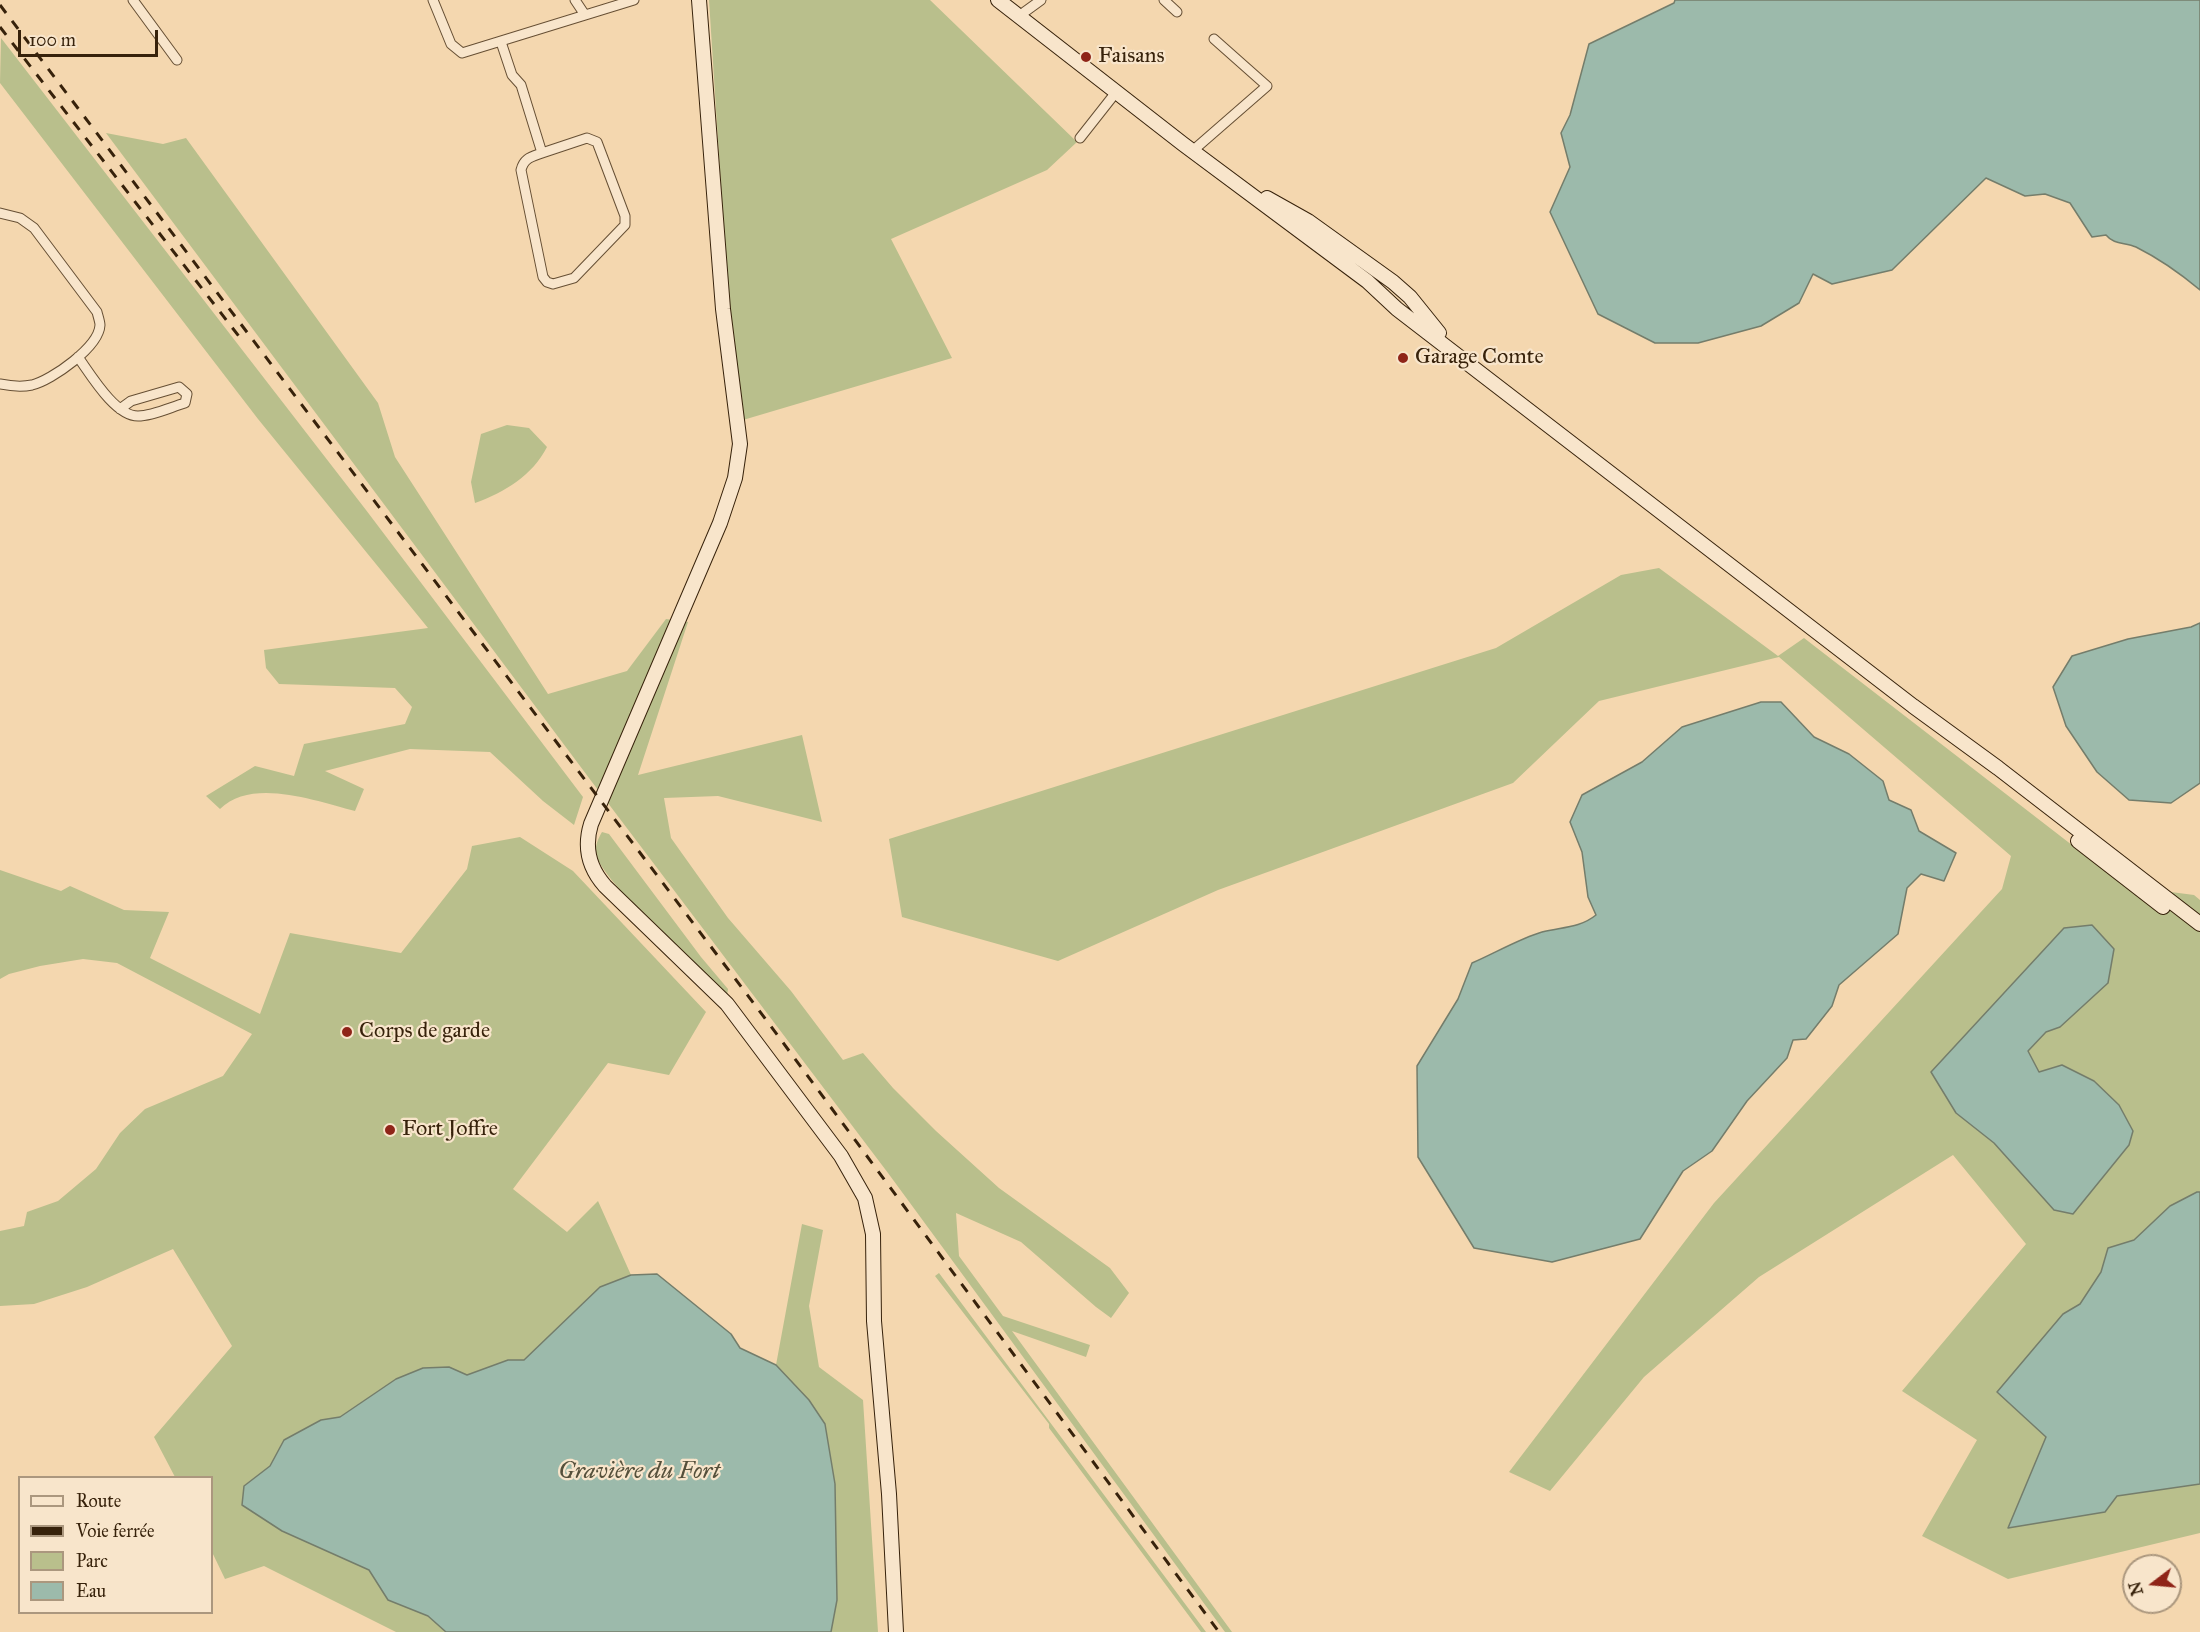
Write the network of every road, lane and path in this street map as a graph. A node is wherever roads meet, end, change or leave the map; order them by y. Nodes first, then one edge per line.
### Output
1 (133, 0) edge
2 (433, 0) edge
3 (576, 0) edge
4 (634, 0) edge
5 (699, 0) edge
6 (998, 0) edge
7 (1041, 0) edge
8 (1164, 0) edge
9 (1177, 12) dead end
10 (585, 15) junction
11 (1019, 16) junction
12 (1214, 39) dead end
13 (501, 42) junction
14 (177, 60) dead end
15 (1117, 91) junction
16 (1080, 138) dead end
17 (1195, 152) junction
18 (542, 153) junction
19 (0, 213) edge
20 (1343, 255) junction
21 (1370, 265) junction
22 (1361, 277) junction
23 (1458, 355) junction
24 (78, 357) junction
25 (0, 384) edge
26 (120, 409) junction
27 (1962, 744) junction
28 (2200, 924) edge
29 (2200, 933) edge
30 (896, 1632) edge

1 - 14 street
2 - 13 street
3 - 10 street
4 - 10 street
5 - 30 main road
6 - 11 main road
7 - 11 street
8 - 9 street
10 - 13 street
11 - 15 main road
12 - 17 street
13 - 18 street
15 - 16 street
15 - 17 main road
17 - 20 main road
18 - 18 street
19 - 24 street
20 - 21 main road
20 - 22 main road
21 - 22 main road
21 - 23 main road
22 - 23 main road
23 - 27 main road
24 - 25 street
24 - 26 street
26 - 26 street
27 - 28 main road
27 - 29 main road

